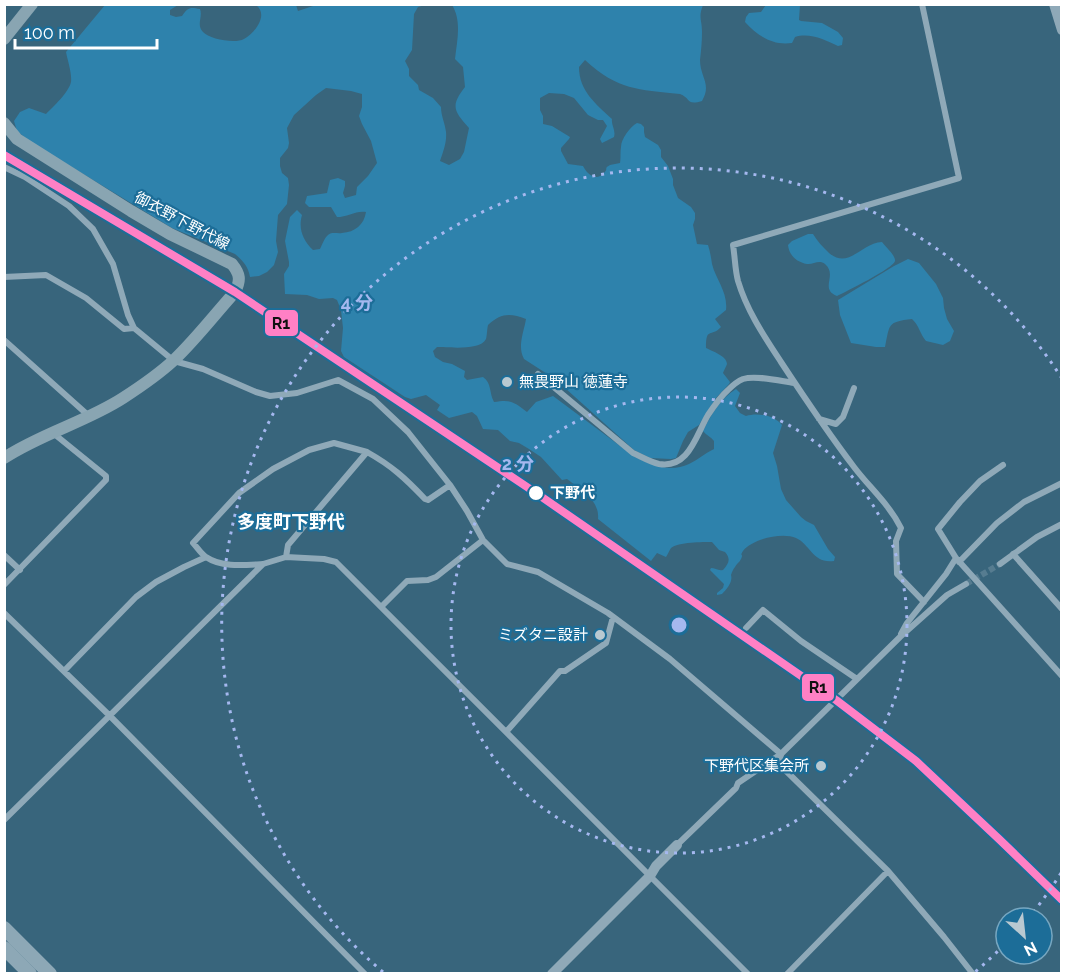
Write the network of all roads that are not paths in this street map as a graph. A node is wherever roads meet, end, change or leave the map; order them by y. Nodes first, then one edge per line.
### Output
1 (32, 4) edge
2 (922, 4) edge
3 (1054, 4) edge
4 (1062, 30) edge
5 (4, 39) edge
6 (4, 123) edge
7 (4, 167) edge
8 (4, 277) edge
9 (134, 328) junction
10 (4, 340) edge
11 (174, 361) junction
12 (538, 374) dead end
13 (794, 383) junction
14 (854, 388) dead end
15 (89, 416) junction
16 (819, 418) junction
17 (51, 432) junction
18 (367, 452) junction
19 (4, 458) edge
20 (1003, 465) dead end
21 (1062, 483) edge
22 (450, 485) junction
23 (1062, 524) edge
24 (483, 540) junction
25 (1013, 554) junction
26 (4, 555) edge
27 (206, 557) junction
28 (286, 557) junction
29 (957, 560) junction
30 (263, 564) junction
31 (1000, 564) tunnel mouth
32 (20, 570) junction
33 (966, 584) tunnel mouth
34 (4, 585) edge
35 (924, 602) junction
36 (381, 607) junction
37 (1062, 609) edge
38 (4, 613) edge
39 (613, 617) junction
40 (746, 628) dead end
41 (900, 638) junction
42 (64, 671) junction
43 (1062, 676) edge
44 (857, 679) junction
45 (110, 716) junction
46 (506, 732) junction
47 (781, 754) junction
48 (4, 820) edge
49 (677, 845) joint
50 (888, 871) junction
51 (650, 876) junction
52 (4, 928) edge
53 (4, 948) edge
54 (30, 974) edge
55 (50, 974) edge
56 (365, 974) edge
57 (552, 974) edge
58 (748, 974) edge
59 (787, 974) edge
60 (972, 974) edge

1 - 5 main road
2 - 13 street
3 - 4 street
6 - 11 main road, 御衣野下野代線
7 - 9 street
8 - 9 street
9 - 11 street
10 - 15 street
11 - 15 main road, 御衣野下野代線
11 - 22 street
12 - 13 street
13 - 16 street
14 - 16 street
15 - 17 main road, 御衣野下野代線
16 - 35 street
17 - 19 main road, 御衣野下野代線
17 - 32 street
18 - 22 street
18 - 27 street
18 - 28 street
20 - 29 street
21 - 29 street
22 - 24 street
23 - 25 street
24 - 36 street
24 - 39 street
25 - 31 street
25 - 37 street
26 - 32 street
27 - 30 street
27 - 42 street
28 - 30 street
28 - 36 street
29 - 35 street
29 - 43 street
30 - 45 street
32 - 34 street
33 - 41 street
35 - 41 street
36 - 46 street
38 - 42 street
39 - 46 street
39 - 47 street
40 - 44 street
41 - 44 street
42 - 45 street
44 - 47 street
45 - 48 street
45 - 56 street
46 - 51 street
47 - 49 street
47 - 50 street
49 - 51 street
50 - 59 street
50 - 60 street
51 - 57 street
51 - 58 street
52 - 55 highway
53 - 54 highway

